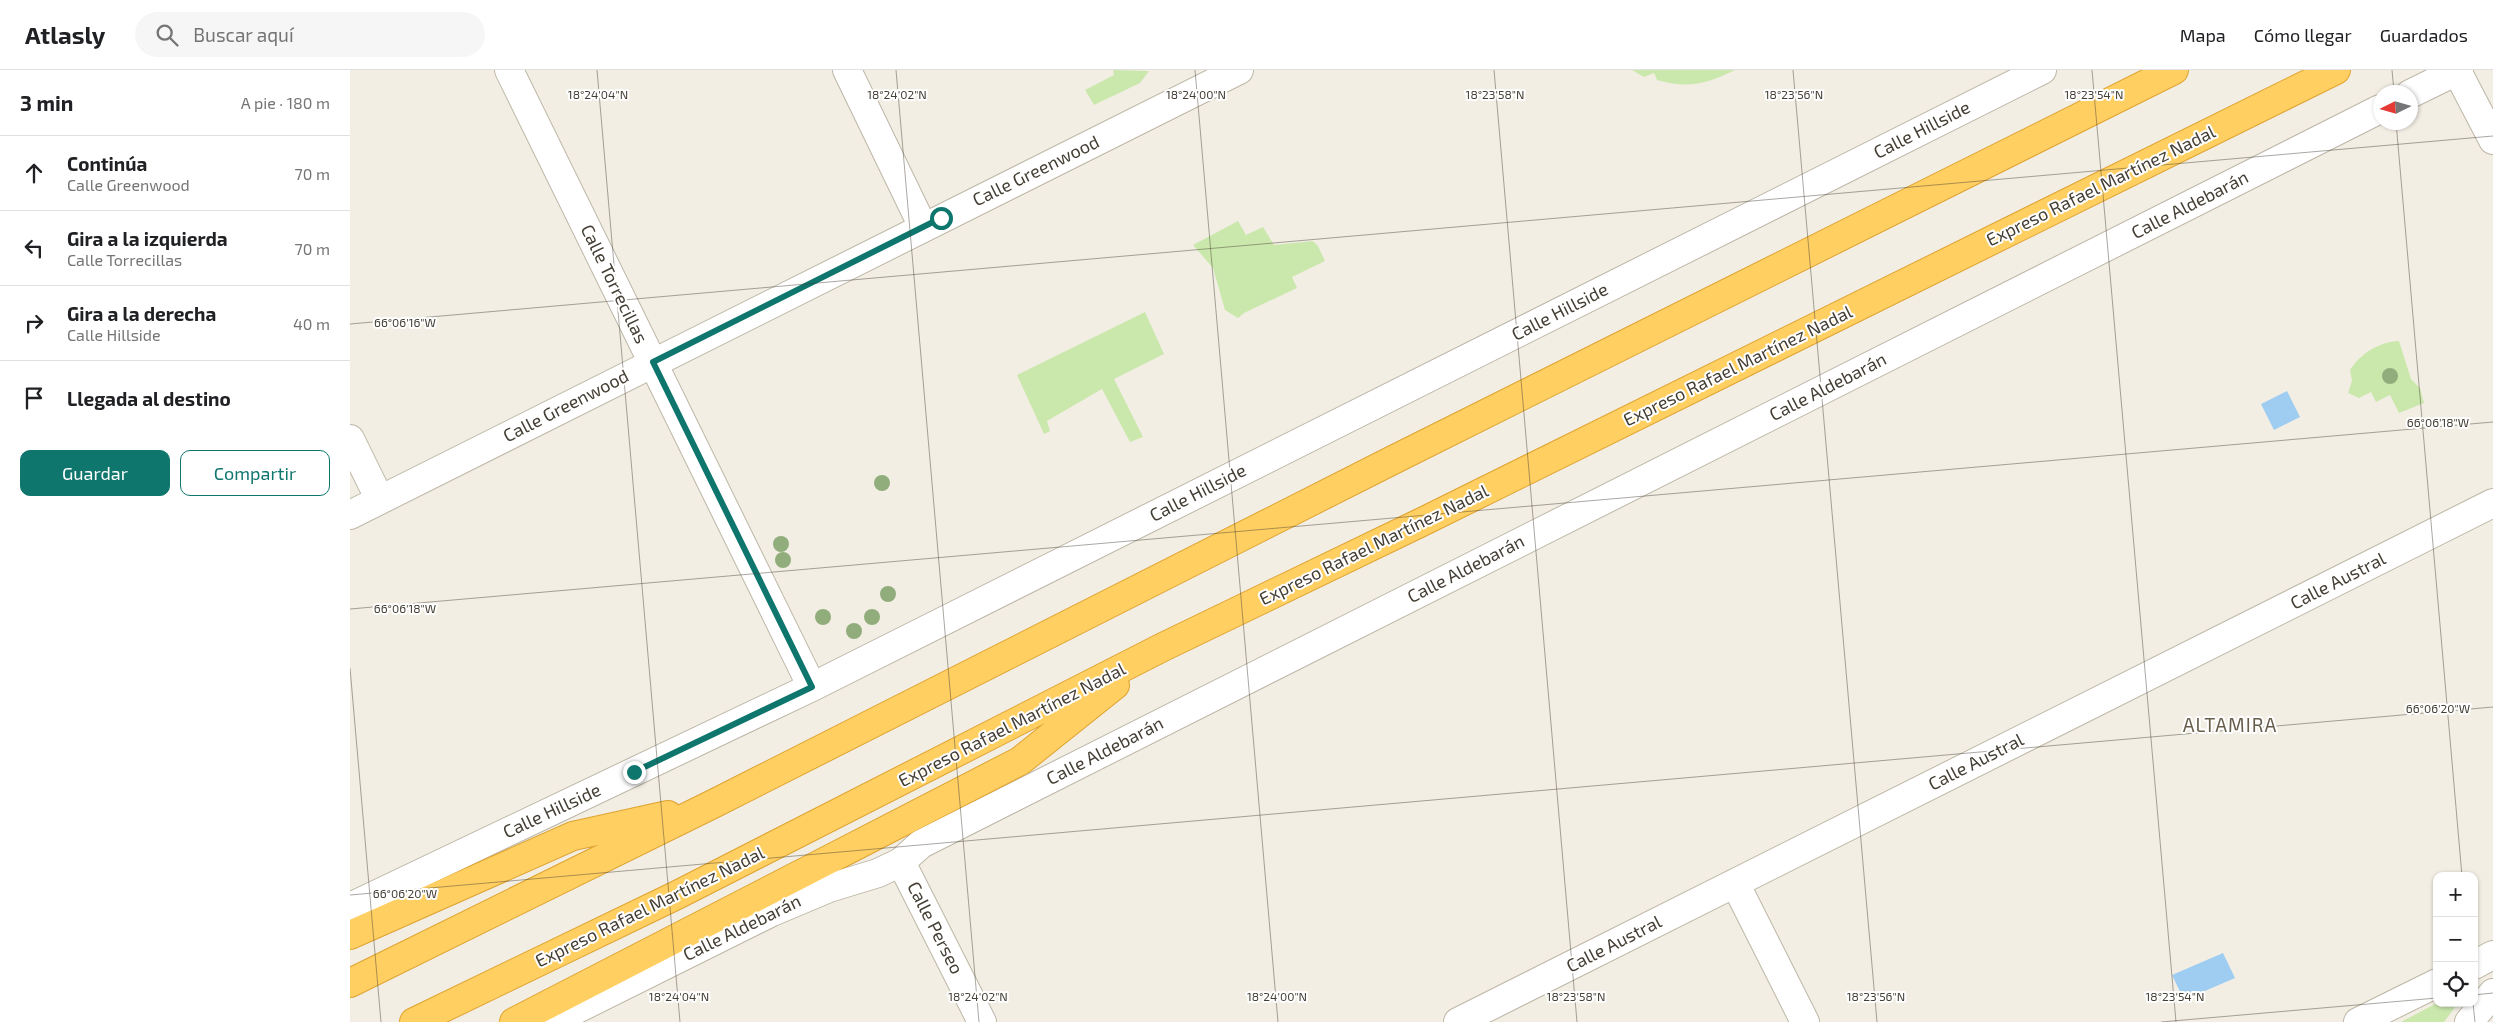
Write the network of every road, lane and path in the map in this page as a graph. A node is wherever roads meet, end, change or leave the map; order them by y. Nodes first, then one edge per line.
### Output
1 (509, 70) edge
2 (847, 70) edge
3 (1239, 70) edge
4 (2042, 70) edge
5 (2174, 70) edge
6 (2336, 70) edge
7 (2458, 70) edge
8 (1195, 80) edge
9 (2418, 90) edge
10 (2373, 113) edge
11 (2493, 140) edge
12 (923, 227) junction
13 (653, 362) junction
14 (350, 439) edge
15 (380, 500) junction
16 (2493, 503) edge
17 (350, 515) edge
18 (1163, 647) junction
19 (812, 687) junction
20 (713, 804) junction
21 (901, 862) junction
22 (1735, 883) junction
23 (350, 907) edge
24 (350, 935) edge
25 (2493, 955) edge
26 (2478, 963) edge
27 (350, 983) edge
28 (2433, 985) edge
29 (2493, 993) edge
30 (414, 1022) edge
31 (514, 1022) edge
32 (551, 1022) edge
33 (982, 1022) edge
34 (1458, 1022) edge
35 (1805, 1022) edge
36 (2358, 1022) edge
37 (2469, 1022) edge

1 - 13 street, Calle Torrecillas
2 - 12 street
3 - 8 street, Calle Greenwood
4 - 19 street, Calle Hillside
5 - 20 highway
6 - 18 highway, Expreso Rafael Martínez Nadal
7 - 9 street
7 - 11 street
8 - 12 street, Calle Greenwood
10 - 21 street, Calle Aldebarán
12 - 13 street, Calle Greenwood
13 - 15 street, Calle Greenwood
13 - 19 street, Calle Torrecillas
14 - 15 street
15 - 17 street, Calle Greenwood
16 - 22 street, Calle Austral
18 - 30 highway, Expreso Rafael Martínez Nadal
18 - 31 highway
19 - 23 street, Calle Hillside
20 - 24 highway
20 - 27 highway
21 - 32 street, Calle Aldebarán
21 - 33 street, Calle Perseo
22 - 34 street, Calle Austral
22 - 35 street
25 - 26 street
28 - 36 street
29 - 37 street

